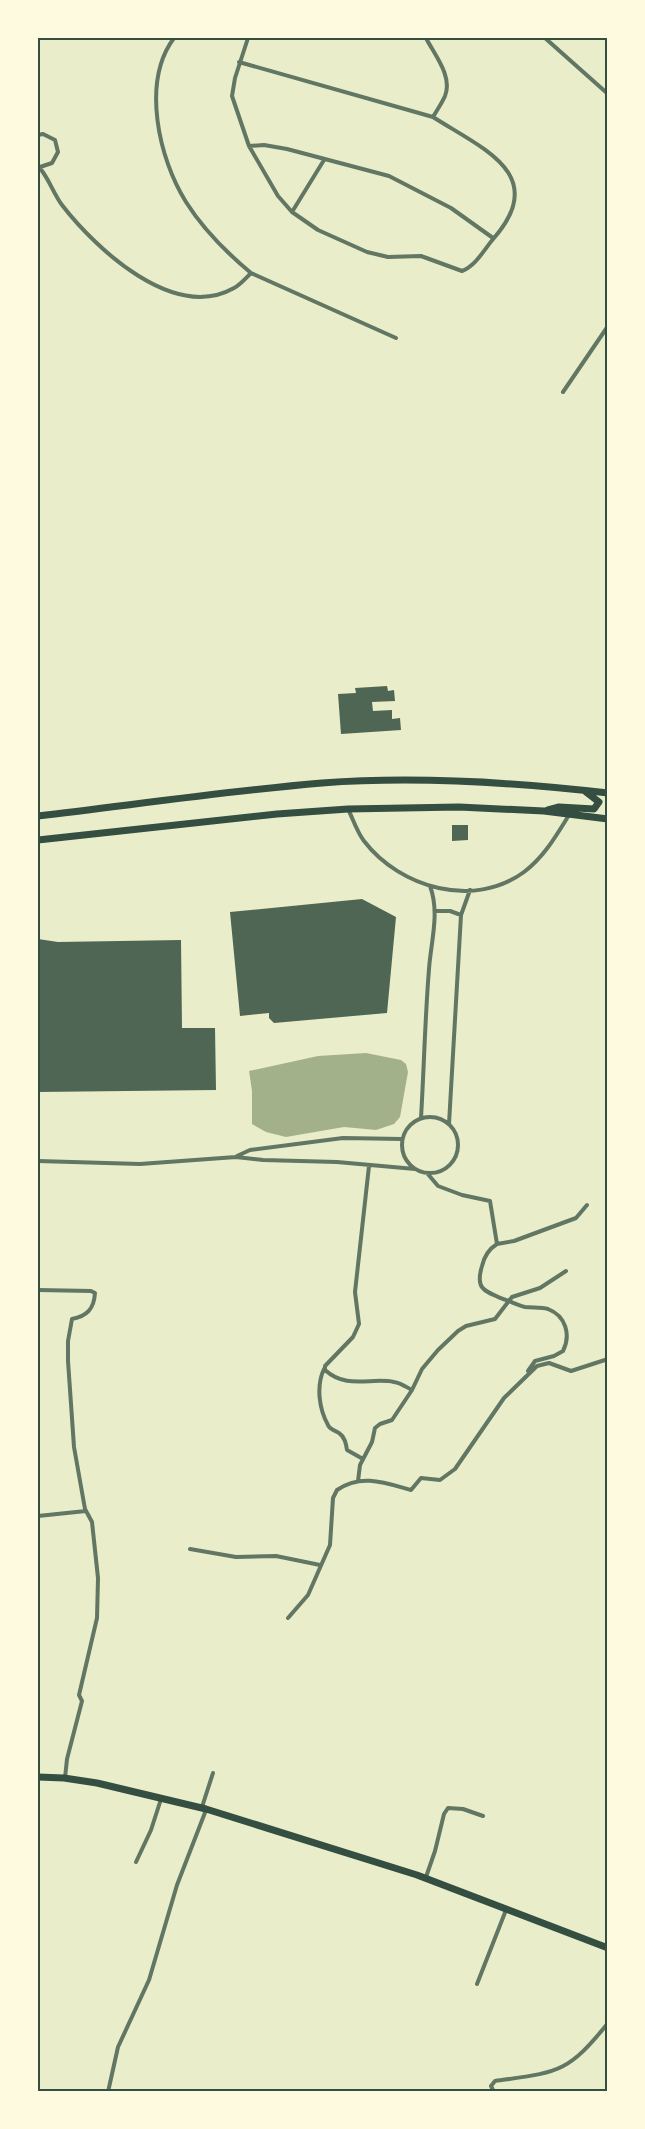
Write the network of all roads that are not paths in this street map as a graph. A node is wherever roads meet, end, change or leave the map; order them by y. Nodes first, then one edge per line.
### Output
1 (174, 38) edge
2 (248, 38) edge
3 (425, 38) edge
4 (545, 38) edge
5 (239, 62) junction
6 (608, 94) edge
7 (433, 117) junction
8 (38, 135) edge
9 (249, 146) junction
10 (324, 160) junction
11 (39, 167) edge
12 (292, 212) junction
13 (494, 238) junction
14 (251, 273) junction
15 (608, 326) edge
16 (396, 338) dead end
17 (563, 392) dead end
18 (569, 788) junction
19 (608, 793) edge
20 (348, 809) junction
21 (544, 811) junction
22 (569, 814) junction
23 (38, 816) edge
24 (608, 819) edge
25 (38, 840) edge
26 (430, 886) junction
27 (471, 890) junction
28 (435, 911) junction
29 (461, 915) junction
30 (421, 1118) junction
31 (449, 1124) junction
32 (402, 1139) junction
33 (236, 1157) junction
34 (38, 1161) edge
35 (369, 1166) junction
36 (415, 1169) junction
37 (427, 1173) junction
38 (586, 1205) dead end
39 (497, 1244) junction
40 (566, 1271) dead end
41 (38, 1290) edge
42 (508, 1300) junction
43 (608, 1359) edge
44 (325, 1368) junction
45 (526, 1375) junction
46 (411, 1390) junction
47 (363, 1459) junction
48 (358, 1481) junction
49 (86, 1511) junction
50 (38, 1516) edge
51 (190, 1549) dead end
52 (320, 1565) junction
53 (288, 1618) dead end
54 (213, 1773) dead end
55 (38, 1777) edge
56 (64, 1778) junction
57 (161, 1797) junction
58 (204, 1808) junction
59 (483, 1816) dead end
60 (136, 1862) dead end
61 (425, 1878) junction
62 (507, 1908) junction
63 (608, 1948) edge
64 (477, 1984) dead end
65 (608, 2023) edge
66 (108, 2091) edge
67 (494, 2091) edge

1 - 14 street
2 - 5 street
3 - 7 street
4 - 6 street
5 - 7 street
5 - 9 street
7 - 13 street
8 - 11 street
9 - 10 street
9 - 12 street
10 - 12 street
10 - 13 street
11 - 14 street
12 - 13 street
14 - 16 street
15 - 17 street
18 - 19 main road
18 - 21 main road
18 - 23 main road
20 - 21 main road
20 - 25 main road
20 - 26 street
21 - 22 main road
22 - 24 main road
22 - 27 street
26 - 27 street
26 - 28 street
27 - 29 street
28 - 29 street
28 - 30 street
29 - 31 street
30 - 31 street
30 - 32 street
31 - 37 street
32 - 33 street
32 - 36 street
33 - 34 street
33 - 35 street
35 - 36 street
35 - 44 street
36 - 37 street
37 - 39 street
38 - 39 street
39 - 42 street
40 - 42 street
41 - 49 street
42 - 45 street
42 - 46 street
43 - 45 street
44 - 46 street
44 - 47 street
45 - 48 street
46 - 47 street
47 - 48 street
48 - 52 street
49 - 50 street
49 - 56 street
51 - 52 street
52 - 53 street
54 - 58 street
55 - 56 main road
56 - 57 main road
57 - 58 main road
57 - 60 street
58 - 61 main road
58 - 66 street
59 - 61 street
61 - 62 main road
62 - 63 main road
62 - 64 street
65 - 67 street

